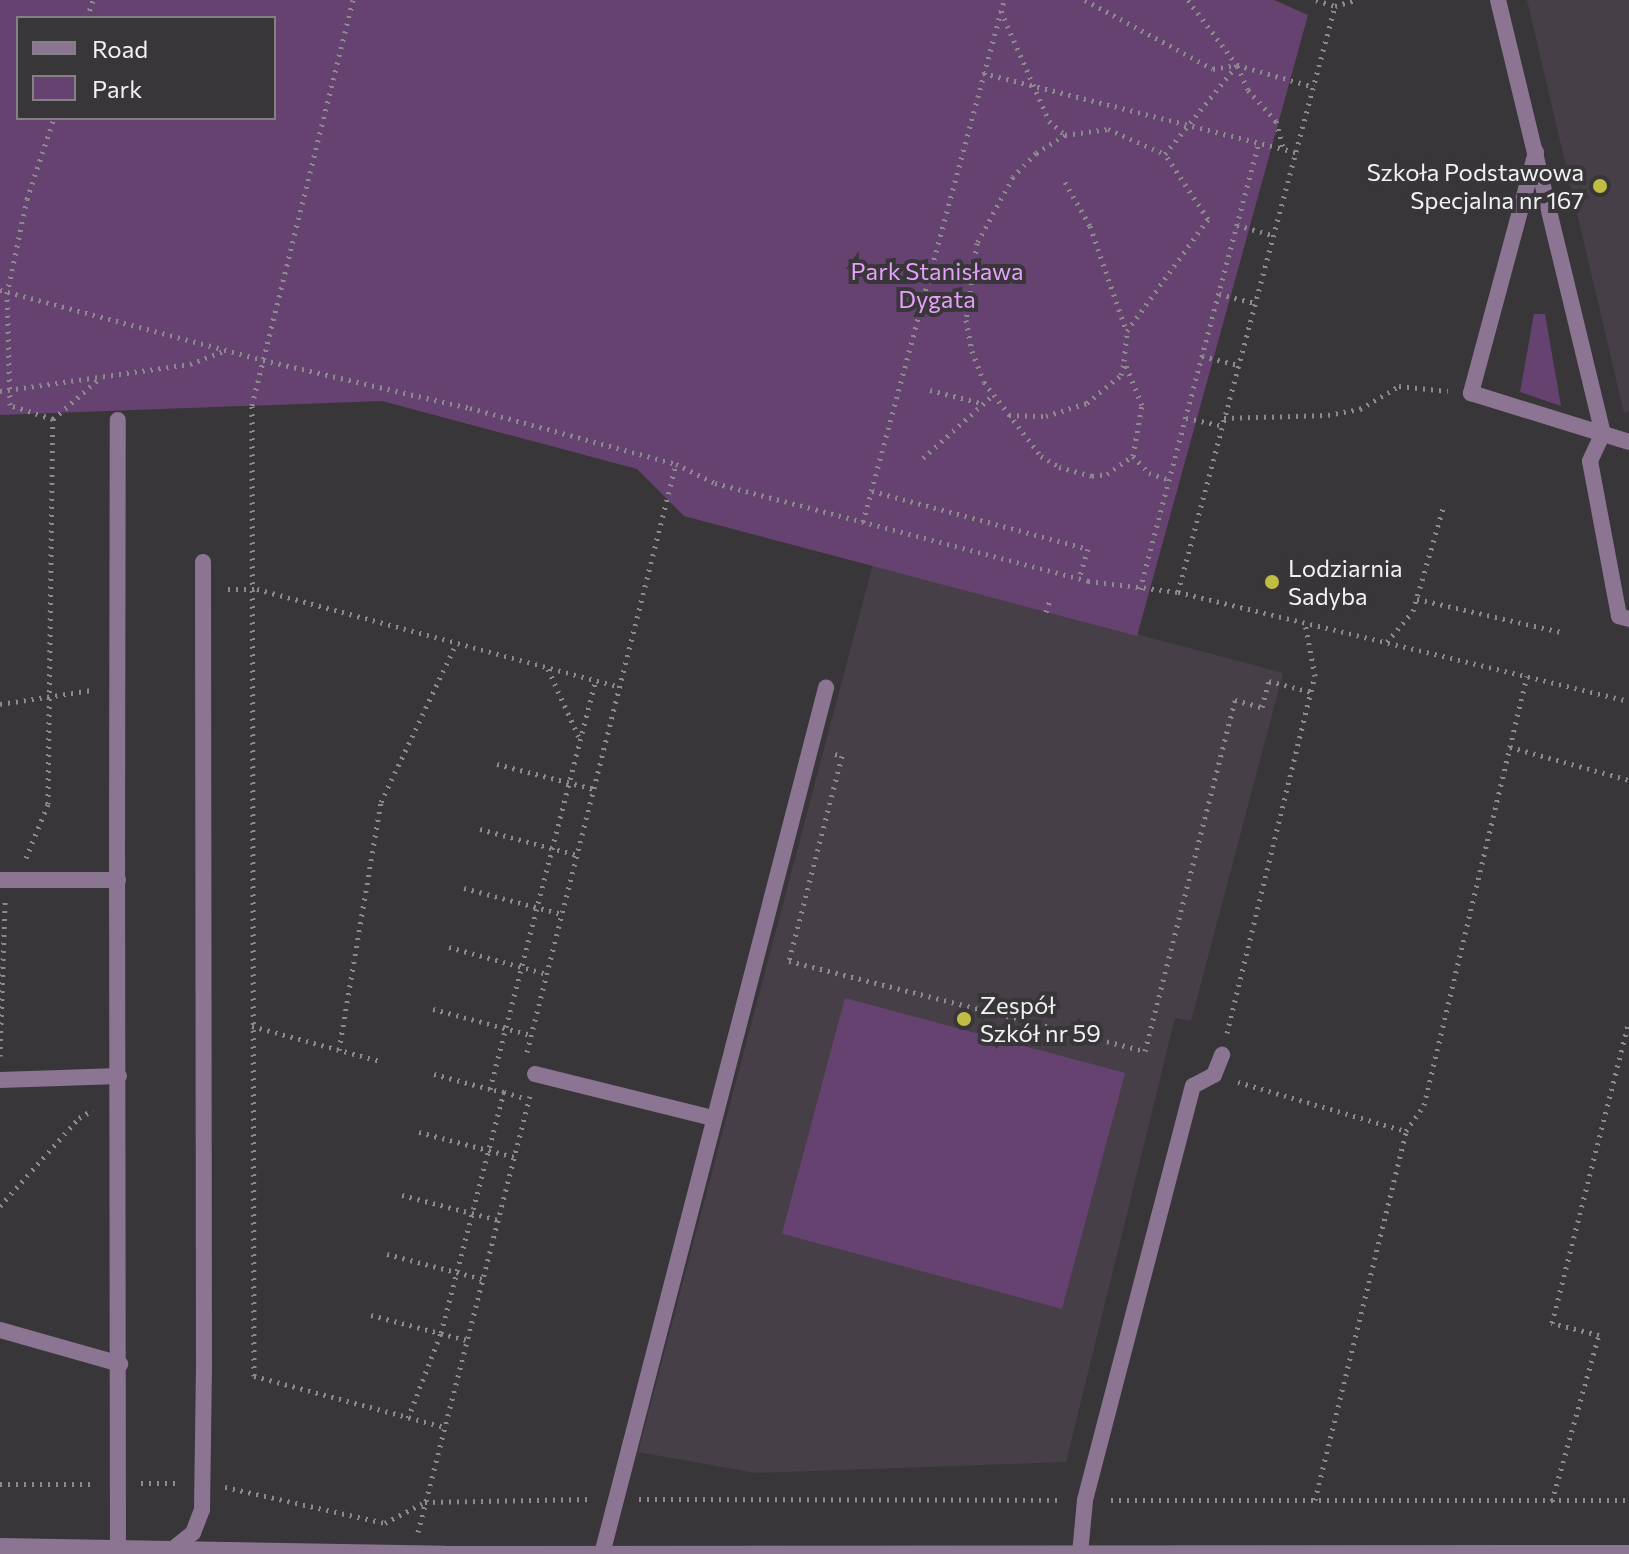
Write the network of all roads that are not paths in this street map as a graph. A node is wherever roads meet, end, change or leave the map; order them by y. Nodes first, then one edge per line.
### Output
1 (1498, 0) edge
2 (1536, 151) junction
3 (118, 420) dead end
4 (1603, 433) junction
5 (1629, 442) edge
6 (203, 562) dead end
7 (1629, 619) edge
8 (826, 688) dead end
9 (7, 880) edge
10 (118, 880) junction
11 (1222, 1055) road end
12 (535, 1074) road end
13 (119, 1076) junction
14 (0, 1080) edge
15 (713, 1118) junction
16 (0, 1330) edge
17 (120, 1364) junction
18 (0, 1546) edge
19 (118, 1549) junction
20 (169, 1553) edge
21 (411, 1553) edge
22 (1629, 1553) edge
23 (445, 1554) edge
24 (602, 1554) edge
25 (1080, 1554) edge

1 - 2 street
2 - 4 street
2 - 4 street
3 - 10 street
4 - 5 street
4 - 7 street
6 - 20 street
8 - 15 street
9 - 10 street
10 - 13 street
11 - 25 street
12 - 15 street
13 - 14 street
13 - 17 street
15 - 24 street
16 - 17 street
17 - 19 street
18 - 19 street
19 - 20 street
20 - 21 street
21 - 23 street
22 - 25 street
23 - 24 street
24 - 25 street

